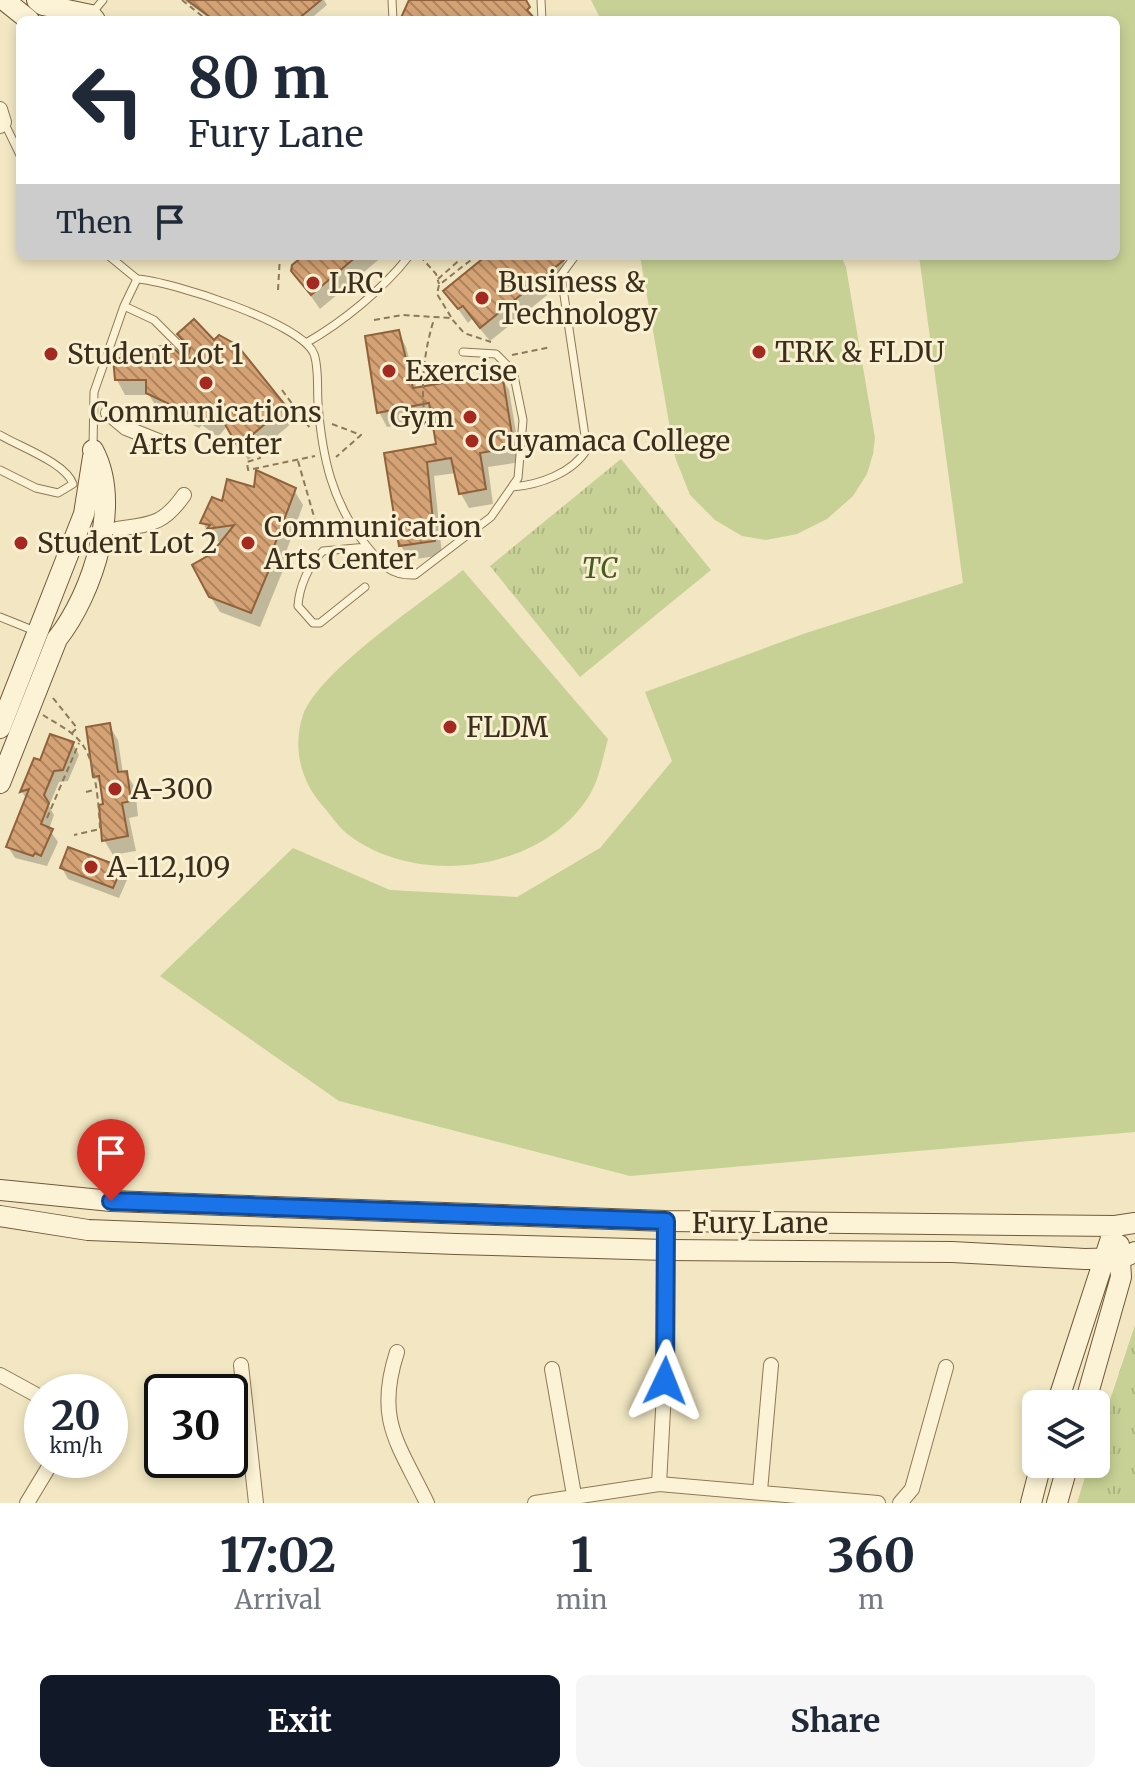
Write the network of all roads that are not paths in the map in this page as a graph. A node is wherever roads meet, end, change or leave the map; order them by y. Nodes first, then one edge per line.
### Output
1 (4, 0) edge
2 (37, 0) edge
3 (97, 12) edge
4 (24, 16) edge
5 (1, 119) edge
6 (16, 147) edge
7 (114, 260) edge
8 (405, 260) edge
9 (572, 260) edge
10 (137, 279) junction
11 (124, 306) junction
12 (306, 343) junction
13 (184, 350) dead end
14 (463, 352) dead end
15 (108, 413) dead end
16 (0, 435) edge
17 (171, 446) dead end
18 (93, 450) junction
19 (0, 470) edge
20 (512, 487) junction
21 (184, 495) dead end
22 (117, 529) dead end
23 (367, 547) junction
24 (365, 587) dead end
25 (0, 617) edge
26 (37, 631) junction
27 (57, 639) junction
28 (43, 688) junction
29 (0, 728) edge
30 (0, 783) edge
31 (0, 1190) edge
32 (0, 1216) edge
33 (666, 1221) junction
34 (1125, 1224) edge
35 (666, 1250) junction
36 (1120, 1256) edge
37 (397, 1352) dead end
38 (241, 1365) dead end
39 (771, 1365) dead end
40 (946, 1367) dead end
41 (552, 1369) dead end
42 (0, 1375) edge
43 (24, 1388) edge
44 (1063, 1390) edge
45 (1089, 1390) edge
46 (42, 1478) edge
47 (1037, 1478) edge
48 (1064, 1478) edge
49 (659, 1484) junction
50 (760, 1491) junction
51 (574, 1495) junction
52 (27, 1503) edge
53 (256, 1503) edge
54 (427, 1503) edge
55 (535, 1503) edge
56 (878, 1503) edge
57 (900, 1503) edge
58 (1031, 1503) edge
59 (1057, 1503) edge

1 - 4 main road
2 - 3 main road
5 - 6 lane
7 - 10 lane
8 - 12 lane
9 - 20 lane
10 - 11 lane
10 - 12 lane
11 - 13 lane
11 - 18 lane
12 - 23 lane
14 - 20 lane
15 - 17 street
16 - 19 lane
18 - 26 main road
18 - 27 main road
20 - 23 lane
21 - 22 street
23 - 24 lane
25 - 26 lane
26 - 27 lane
26 - 28 main road
26 - 29 main road
27 - 28 main road
28 - 30 main road
31 - 33 main road, Fury Lane
32 - 35 main road, Fury Lane
33 - 34 main road, Fury Lane
33 - 35 street
34 - 36 main road
35 - 36 main road, Fury Lane
35 - 49 street
36 - 44 main road
36 - 45 main road
37 - 54 street
38 - 53 street
39 - 50 street
40 - 57 street
41 - 51 street
42 - 43 street
46 - 52 street
47 - 58 main road
48 - 59 main road
49 - 50 street
49 - 51 street
50 - 56 street
51 - 55 street

